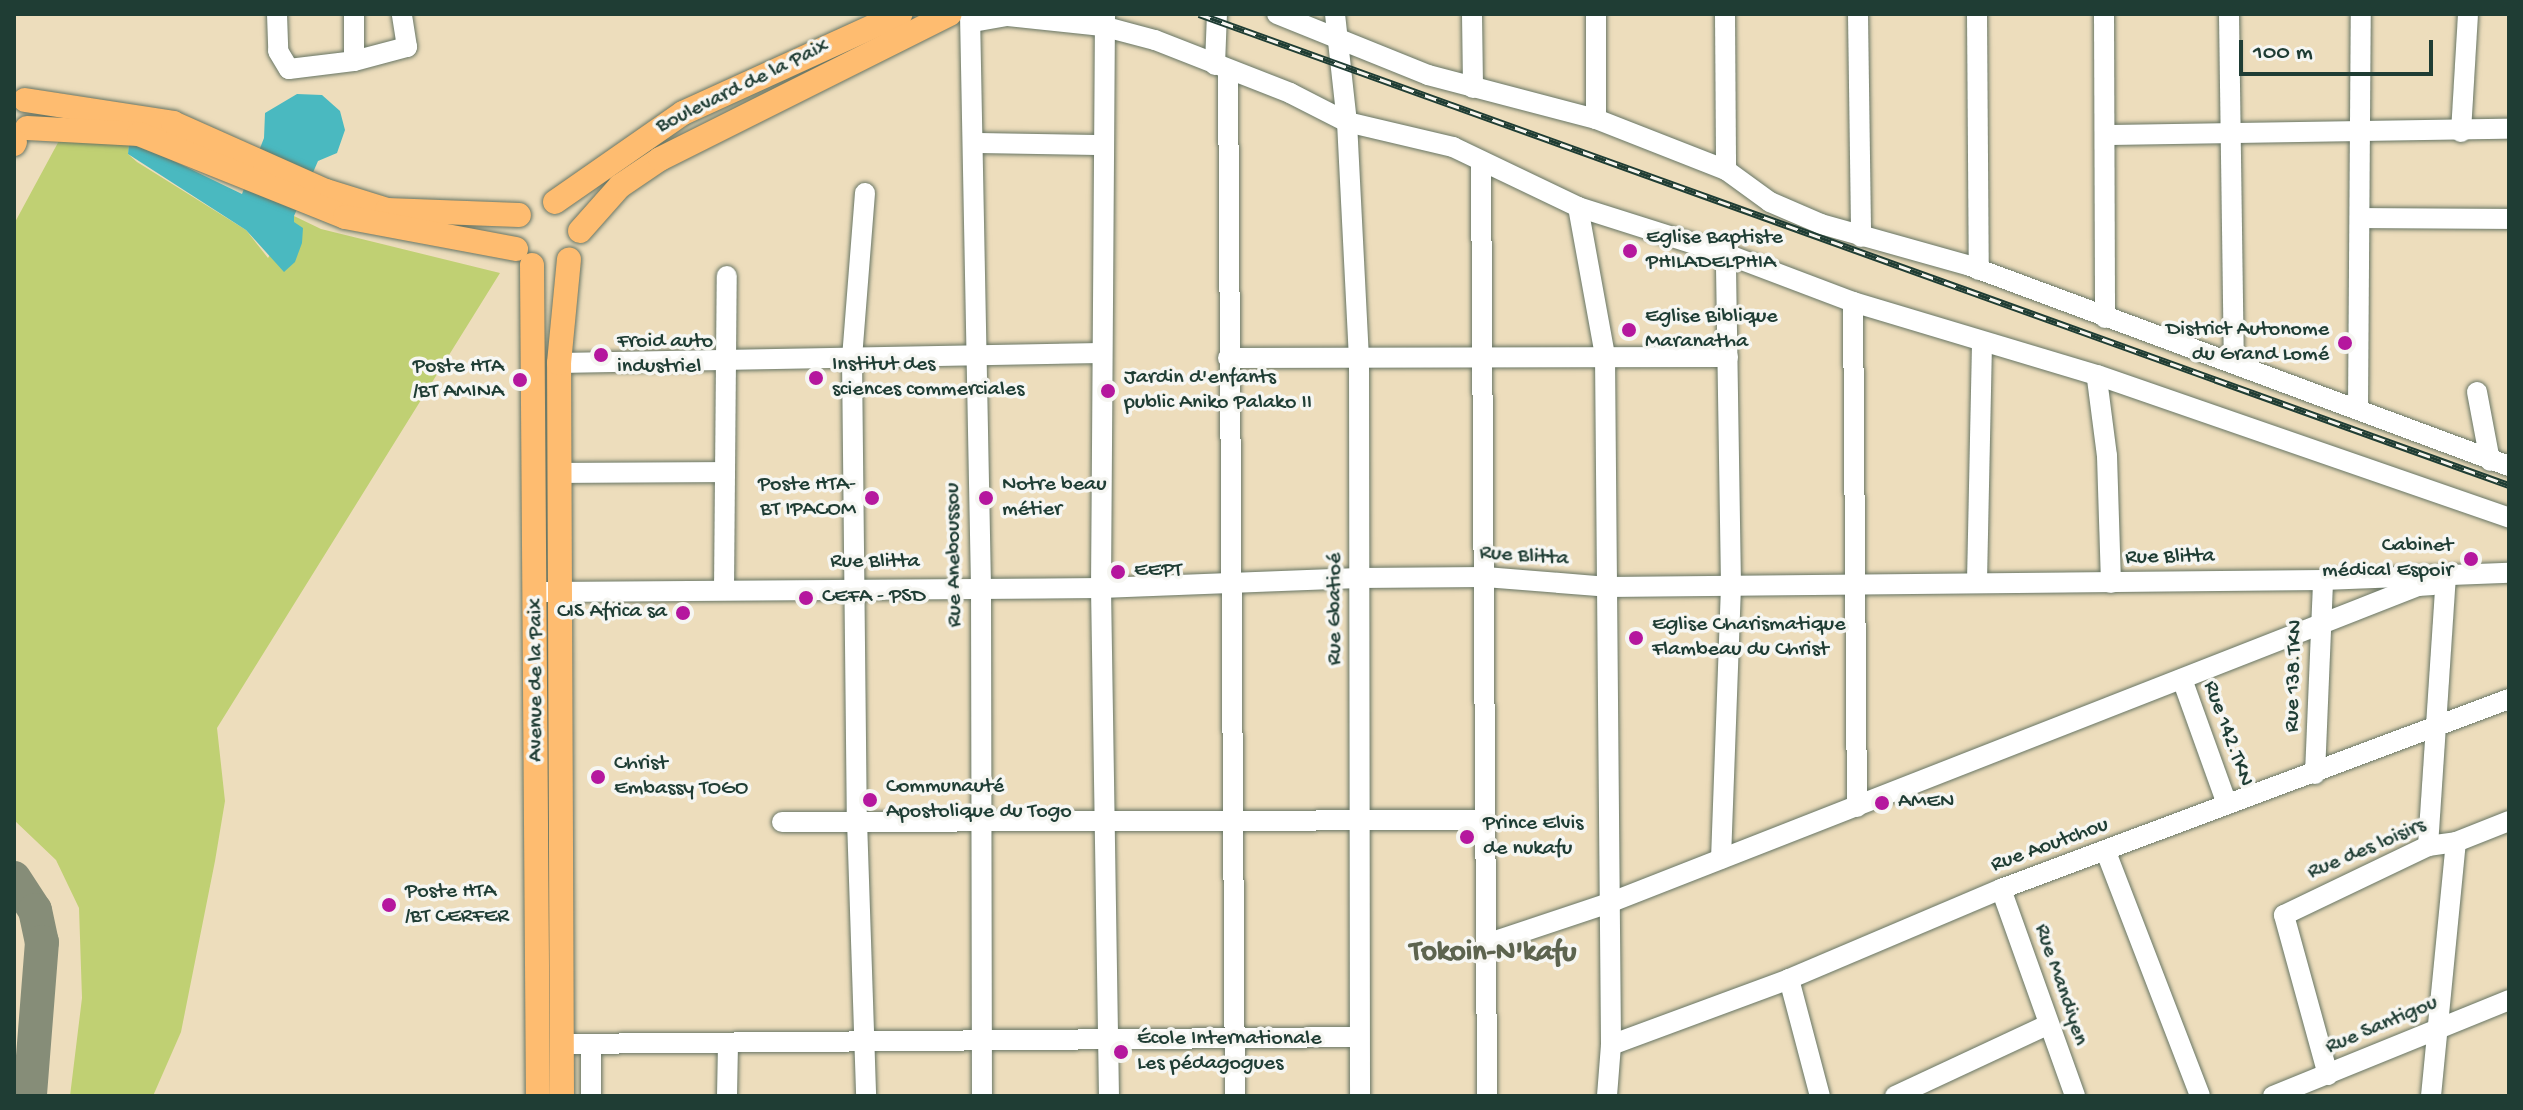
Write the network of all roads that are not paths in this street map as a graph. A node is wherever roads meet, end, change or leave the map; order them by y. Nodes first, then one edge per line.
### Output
1 (277, 14) edge
2 (354, 14) edge
3 (402, 14) edge
4 (900, 14) edge
5 (1217, 14) edge
6 (1277, 14) edge
7 (1335, 14) edge
8 (1472, 14) edge
9 (1596, 14) edge
10 (1725, 14) edge
11 (1858, 14) edge
12 (1977, 14) edge
13 (2104, 14) edge
14 (2229, 14) edge
15 (2361, 14) edge
16 (2468, 14) edge
17 (964, 17) edge
18 (1078, 19) edge
19 (1104, 20) edge
20 (1335, 36) junction
21 (354, 61) junction
22 (788, 63) junction
23 (1222, 68) junction
24 (1473, 88) junction
25 (801, 89) junction
26 (19, 95) edge
27 (1596, 119) junction
28 (1347, 122) junction
29 (2509, 129) edge
30 (2363, 131) junction
31 (166, 132) junction
32 (2461, 132) junction
33 (2228, 134) junction
34 (2105, 135) junction
35 (18, 139) edge
36 (974, 143) junction
37 (1101, 145) junction
38 (1481, 161) junction
39 (1726, 170) junction
40 (865, 193) dead end
41 (555, 202) junction
42 (1578, 207) junction
43 (350, 209) junction
44 (519, 215) junction
45 (2363, 218) junction
46 (2509, 219) edge
47 (580, 231) junction
48 (1861, 237) junction
49 (1726, 254) junction
50 (524, 257) junction
51 (569, 259) junction
52 (1979, 270) junction
53 (727, 276) dead end
54 (1853, 302) junction
55 (2105, 318) junction
56 (1982, 343) junction
57 (1101, 353) junction
58 (976, 355) junction
59 (1482, 355) junction
60 (1605, 356) junction
61 (1359, 357) junction
62 (1728, 357) junction
63 (852, 358) junction
64 (1228, 358) junction
65 (2234, 360) junction
66 (726, 361) junction
67 (559, 363) junction
68 (2097, 379) junction
69 (2477, 392) dead end
70 (2358, 409) junction
71 (2499, 463) edge
72 (725, 472) junction
73 (559, 473) junction
74 (2509, 518) edge
75 (2509, 573) edge
76 (1485, 577) junction
77 (1359, 578) junction
78 (1233, 579) junction
79 (2323, 580) junction
80 (2448, 580) junction
81 (1977, 582) junction
82 (2111, 583) junction
83 (1854, 584) junction
84 (1731, 585) junction
85 (981, 586) junction
86 (854, 587) junction
87 (1608, 587) junction
88 (1101, 588) junction
89 (724, 589) junction
90 (547, 592) junction
91 (2321, 628) junction
92 (2182, 679) junction
93 (2509, 699) edge
94 (2437, 727) junction
95 (2315, 774) junction
96 (2227, 804) junction
97 (1857, 807) junction
98 (1233, 817) junction
99 (979, 818) junction
100 (857, 820) junction
101 (1362, 820) junction
102 (1484, 820) junction
103 (1103, 821) junction
104 (2509, 821) edge
105 (782, 822) dead end
106 (2456, 842) junction
107 (2428, 846) junction
108 (2106, 852) junction
109 (1721, 859) junction
110 (2001, 889) junction
111 (1609, 903) junction
112 (1486, 944) junction
113 (1789, 979) junction
114 (2509, 1000) edge
115 (2047, 1025) junction
116 (2440, 1027) junction
117 (1235, 1036) junction
118 (1359, 1037) junction
119 (981, 1039) junction
120 (1108, 1039) junction
121 (867, 1040) junction
122 (563, 1044) junction
123 (728, 1044) junction
124 (1611, 1045) junction
125 (591, 1046) junction
126 (2328, 1075) junction
127 (2275, 1095) edge
128 (538, 1096) edge
129 (562, 1096) edge
130 (591, 1096) edge
131 (727, 1096) edge
132 (866, 1096) edge
133 (982, 1096) edge
134 (1109, 1096) edge
135 (1235, 1096) edge
136 (1360, 1096) edge
137 (1487, 1096) edge
138 (1607, 1096) edge
139 (1820, 1096) edge
140 (1895, 1096) edge
141 (2075, 1096) edge
142 (2200, 1096) edge
143 (2431, 1096) edge

1 - 21 street
2 - 21 street
3 - 21 street
4 - 22 main road, Boulevard de la Paix
5 - 23 street
6 - 20 street
7 - 20 street, Rue Gbatioé
8 - 24 street
9 - 27 street
10 - 39 street
11 - 48 street
12 - 52 street
13 - 34 street
14 - 33 street
15 - 30 street
16 - 32 street
17 - 18 street
17 - 25 main road, Boulevard de la Paix
17 - 36 street, Rue Aneboussou
18 - 19 street
19 - 23 street
19 - 37 street
20 - 24 street
20 - 28 street, Rue Gbatioé
22 - 25 main road
22 - 41 main road, Boulevard de la Paix
23 - 28 street
23 - 64 street
24 - 27 street
25 - 47 main road, Boulevard de la Paix
26 - 31 main road
26 - 35 main road
27 - 39 street
28 - 38 street
28 - 61 street, Rue Gbatioé
29 - 32 street
30 - 32 street
30 - 33 street
30 - 45 street
31 - 35 main road
31 - 43 main road
33 - 34 street
33 - 65 street
34 - 55 street
36 - 37 street
36 - 58 street, Rue Aneboussou
37 - 57 street
38 - 42 street
38 - 59 street
39 - 48 street
40 - 63 street
41 - 44 main road
41 - 47 main road
42 - 49 street
42 - 60 street
43 - 44 main road
43 - 50 main road
44 - 50 main road
45 - 46 street
45 - 70 street
47 - 51 main road
48 - 52 street
49 - 54 street
49 - 62 street
50 - 51 main road
50 - 90 main road, Avenue de la Paix
51 - 67 main road
52 - 55 street
53 - 66 street
54 - 56 street
54 - 83 street
55 - 65 street
56 - 68 street
56 - 81 street
57 - 58 street
57 - 88 street
58 - 63 street
58 - 85 street, Rue Aneboussou
59 - 60 street
59 - 61 street
59 - 76 street
60 - 62 street
60 - 87 street
61 - 64 street
61 - 77 street, Rue Gbatioé
62 - 84 street
63 - 66 street
63 - 86 street
64 - 78 street
65 - 70 street
66 - 67 street
66 - 72 street
67 - 73 main road
68 - 74 street
68 - 82 street
69 - 71 street
70 - 71 street
72 - 73 street
72 - 89 street
73 - 90 main road
75 - 80 street, Rue Blitta
76 - 77 street, Rue Blitta
76 - 87 street, Rue Blitta
76 - 102 street
77 - 78 street, Rue Blitta
77 - 101 street, Rue Gbatioé
78 - 88 street, Rue Blitta
78 - 98 street
79 - 80 street, Rue Blitta
79 - 82 street, Rue Blitta
79 - 91 street, Rue 138.TKN
80 - 91 street
80 - 94 street
81 - 82 street, Rue Blitta
81 - 83 street, Rue Blitta
83 - 84 street, Rue Blitta
83 - 97 street
84 - 87 street, Rue Blitta
84 - 109 street
85 - 86 street, Rue Blitta
85 - 88 street, Rue Blitta
85 - 99 street, Rue Aneboussou
86 - 89 street, Rue Blitta
86 - 100 street
87 - 111 street
88 - 103 street
89 - 90 street, Rue Blitta
90 - 122 main road
90 - 128 main road, Avenue de la Paix
91 - 92 street
91 - 95 street, Rue 138.TKN
92 - 96 street, Rue 142.TKN
92 - 97 street
93 - 94 street, Rue Aoutchou
94 - 95 street, Rue Aoutchou
94 - 107 street
95 - 96 street, Rue Aoutchou
96 - 108 street, Rue Aoutchou
97 - 109 street
98 - 101 street
98 - 103 street
98 - 117 street
99 - 100 street
99 - 103 street
99 - 119 street, Rue Aneboussou
100 - 105 street
100 - 121 street
101 - 102 street
101 - 118 street, Rue Gbatioé
102 - 112 street
103 - 120 street
104 - 106 street, Rue des loisirs
106 - 107 street, Rue des loisirs
106 - 116 street
107 - 126 street, Rue des loisirs
108 - 110 street, Rue Aoutchou
108 - 142 street
109 - 111 street
110 - 113 street, Rue Aoutchou
110 - 115 street, Rue Mandiyen
111 - 112 street
111 - 124 street
112 - 137 street
113 - 124 street, Rue Aoutchou
113 - 139 street
114 - 116 street, Rue Santigou
115 - 140 street
115 - 141 street, Rue Mandiyen
116 - 126 street, Rue Santigou
116 - 143 street
117 - 118 street
117 - 120 street
117 - 135 street
118 - 136 street, Rue Gbatioé
119 - 120 street
119 - 121 street
119 - 133 street, Rue Aneboussou
120 - 134 street
121 - 123 street
121 - 132 street
122 - 125 street
122 - 129 main road
123 - 125 street
123 - 131 street
124 - 138 street
125 - 130 street
126 - 127 street, Rue Santigou

